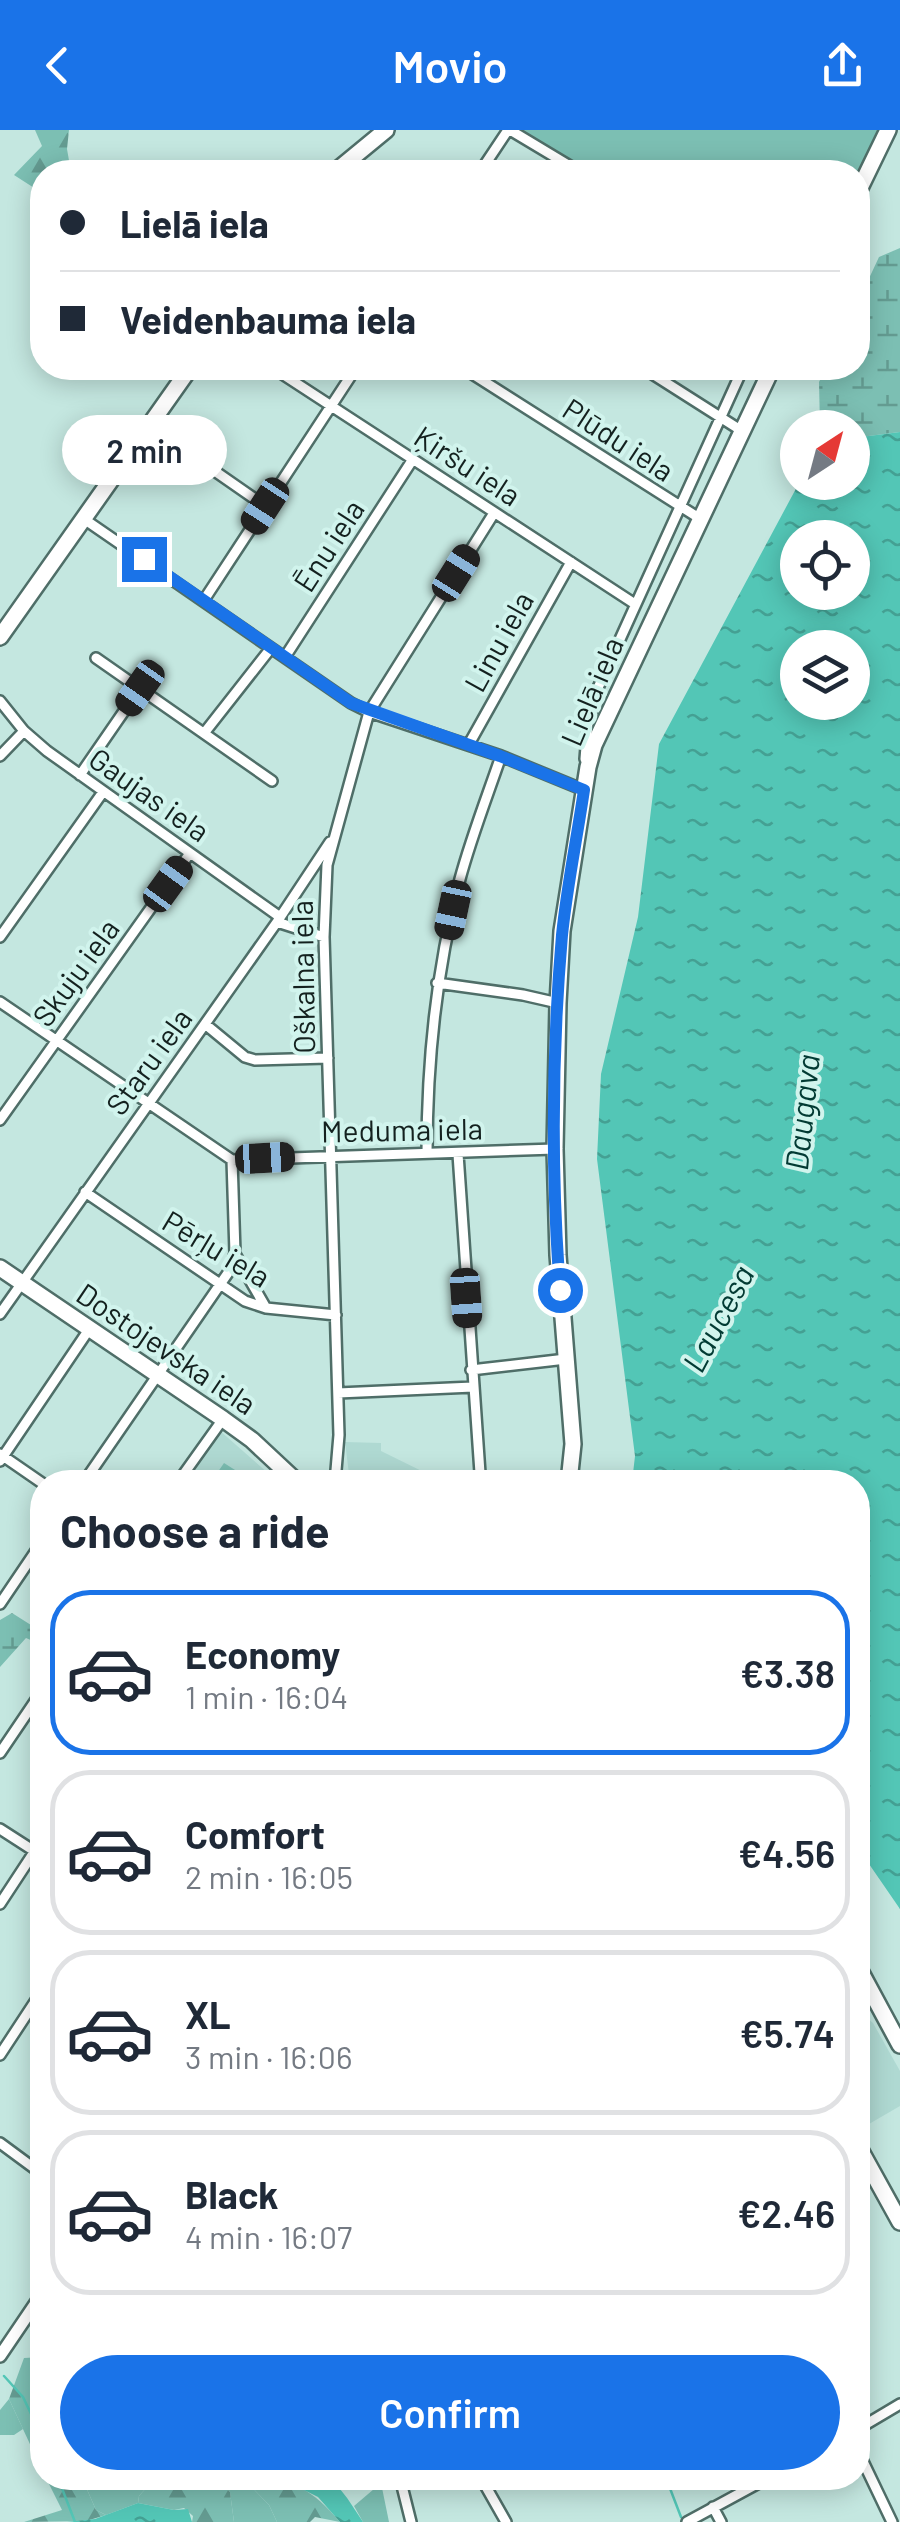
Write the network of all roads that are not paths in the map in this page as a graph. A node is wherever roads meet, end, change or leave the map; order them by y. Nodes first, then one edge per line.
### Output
1 (386, 130) edge
2 (509, 130) edge
3 (888, 130) edge
4 (350, 160) edge
5 (488, 160) edge
6 (560, 160) edge
7 (870, 167) edge
8 (182, 380) edge
9 (291, 380) edge
10 (348, 380) edge
11 (482, 380) edge
12 (660, 380) edge
13 (737, 380) edge
14 (766, 380) edge
15 (331, 406) junction
16 (719, 418) junction
17 (150, 426) junction
18 (742, 431) junction
19 (413, 459) junction
20 (265, 506) junction
21 (679, 508) junction
22 (494, 513) junction
23 (699, 518) junction
24 (84, 519) junction
25 (571, 562) junction
26 (204, 600) junction
27 (635, 604) junction
28 (0, 637) edge
29 (270, 648) junction
30 (285, 657) junction
31 (96, 658) dead end
32 (140, 688) junction
33 (0, 701) edge
34 (369, 712) junction
35 (24, 731) junction
36 (205, 732) junction
37 (469, 744) junction
38 (0, 756) edge
39 (500, 756) junction
40 (588, 767) junction
41 (80, 775) junction
42 (272, 781) dead end
43 (584, 790) junction
44 (103, 792) junction
45 (334, 835) junction
46 (190, 853) junction
47 (278, 920) junction
48 (0, 937) edge
49 (324, 937) junction
50 (438, 982) junction
51 (0, 1002) edge
52 (558, 1003) junction
53 (205, 1024) junction
54 (56, 1041) junction
55 (328, 1058) junction
56 (149, 1101) junction
57 (0, 1120) edge
58 (555, 1149) junction
59 (427, 1153) junction
60 (458, 1154) junction
61 (331, 1155) junction
62 (232, 1160) junction
63 (85, 1192) junction
64 (235, 1253) junction
65 (0, 1268) edge
66 (22, 1282) junction
67 (220, 1285) junction
68 (266, 1308) junction
69 (0, 1314) edge
70 (336, 1315) junction
71 (90, 1328) junction
72 (566, 1359) junction
73 (471, 1370) junction
74 (158, 1373) junction
75 (472, 1386) junction
76 (338, 1393) junction
77 (223, 1419) junction
78 (1, 1457) edge
79 (92, 1470) edge
80 (187, 1470) edge
81 (284, 1470) edge
82 (337, 1470) edge
83 (480, 1470) edge
84 (570, 1470) edge
85 (30, 1475) edge
86 (30, 1560) edge
87 (0, 1604) edge
88 (30, 1709) edge
89 (0, 1753) edge
90 (0, 1829) edge
91 (30, 1847) edge
92 (30, 1865) edge
93 (0, 1904) edge
94 (870, 1993) edge
95 (30, 2009) edge
96 (900, 2045) edge
97 (0, 2055) edge
98 (0, 2144) edge
99 (30, 2165) edge
100 (870, 2168) edge
101 (900, 2222) edge
102 (30, 2312) edge
103 (0, 2356) edge
104 (900, 2404) edge
105 (870, 2422) edge
106 (870, 2476) edge
107 (403, 2490) edge
108 (488, 2490) edge
109 (745, 2490) edge
110 (713, 2507) junction
111 (411, 2522) edge
112 (506, 2522) edge
113 (687, 2522) edge
114 (722, 2522) edge
115 (892, 2522) edge

1 - 4 main road
2 - 5 street
2 - 6 street
3 - 7 main road
8 - 17 main road
9 - 15 street, Ķiršu iela
10 - 15 street
11 - 21 street, Plūdu iela
12 - 16 street
13 - 16 street
14 - 18 main road, Lielā iela
15 - 19 street, Ķiršu iela
15 - 20 street
16 - 18 street
16 - 21 street
17 - 20 street
17 - 24 main road
18 - 23 main road, Lielā iela
19 - 22 street, Ķiršu iela
19 - 30 street, Ēnu iela
20 - 26 street
21 - 23 street, Plūdu iela
21 - 27 street
22 - 25 street, Ķiršu iela
22 - 34 street, Oškalna iela
23 - 40 main road, Lielā iela
24 - 26 street
24 - 28 main road
25 - 27 street, Ķiršu iela
25 - 37 street, Linu iela
26 - 29 street
27 - 40 street
29 - 30 street
29 - 36 street
30 - 34 street
31 - 32 street
32 - 36 street
32 - 41 street
33 - 35 street, Gaujas iela
34 - 37 street
34 - 45 street, Oškalna iela
35 - 38 street
35 - 41 street, Gaujas iela
36 - 42 street
37 - 39 street
39 - 43 street
39 - 50 street
40 - 43 main road, Lielā iela
41 - 44 street, Gaujas iela
43 - 52 main road, Lielā iela
44 - 46 street, Gaujas iela
44 - 48 street
45 - 47 street, Staru iela
45 - 49 street, Oškalna iela
46 - 47 street, Gaujas iela
46 - 54 street, Skuju iela
47 - 49 street, Gaujas iela
47 - 53 street, Staru iela
49 - 55 street, Oškalna iela
50 - 52 street
50 - 59 street
51 - 54 street
52 - 58 main road, Lielā iela
53 - 55 street
53 - 56 street, Staru iela
54 - 56 street
54 - 57 street, Skuju iela
55 - 61 street, Oškalna iela
56 - 62 street
56 - 63 street, Staru iela
58 - 60 street, Meduma iela
58 - 72 main road, Lielā iela
59 - 60 street, Meduma iela
59 - 61 street, Meduma iela
60 - 73 street
61 - 62 street, Meduma iela
61 - 70 street, Oškalna iela
62 - 64 street
63 - 66 street, Staru iela
63 - 67 street, Pērļu iela
64 - 67 street
64 - 68 street
65 - 66 main road, Dostojevska iela
66 - 69 street, Staru iela
66 - 71 main road, Dostojevska iela
67 - 68 street, Pērļu iela
67 - 74 street
68 - 70 street, Pērļu iela
70 - 76 street, Oškalna iela
71 - 74 main road, Dostojevska iela
71 - 78 street
72 - 73 street
72 - 84 main road, Lielā iela
73 - 75 street
74 - 77 main road, Dostojevska iela
74 - 79 street
75 - 76 street
75 - 83 street
76 - 82 street, Oškalna iela
77 - 80 street
77 - 81 main road, Dostojevska iela
78 - 85 street
86 - 87 street
88 - 89 street
90 - 91 street
92 - 93 street
94 - 96 main road
95 - 97 street
98 - 99 street
100 - 101 main road
102 - 103 street
104 - 105 street
106 - 115 street
107 - 111 street
108 - 112 street
109 - 110 street
110 - 113 street
110 - 114 street

